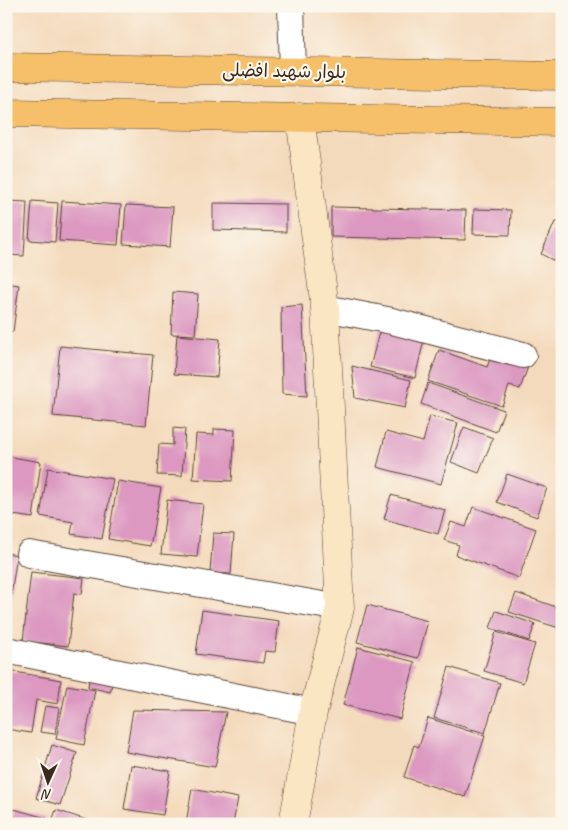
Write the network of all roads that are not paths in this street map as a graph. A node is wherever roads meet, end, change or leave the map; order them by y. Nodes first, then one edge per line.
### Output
1 (292, 6) edge
2 (6, 68) edge
3 (293, 71) junction
4 (504, 76) junction
5 (562, 76) edge
6 (6, 113) edge
7 (300, 117) junction
8 (490, 120) junction
9 (562, 122) edge
10 (325, 308) junction
11 (523, 355) dead end
12 (29, 554) dead end
13 (340, 608) junction
14 (6, 650) edge
15 (313, 712) junction
16 (293, 824) edge

1 - 3 street
2 - 3 main road, بلوار شهید افضلی
3 - 4 main road, بلوار شهید افضلی
4 - 5 main road, بلوار شهید افضلی
4 - 8 main road
6 - 7 main road
7 - 8 main road
7 - 10 street
8 - 9 main road
10 - 11 street
10 - 13 street
12 - 13 street
13 - 15 street
14 - 15 street
15 - 16 street

